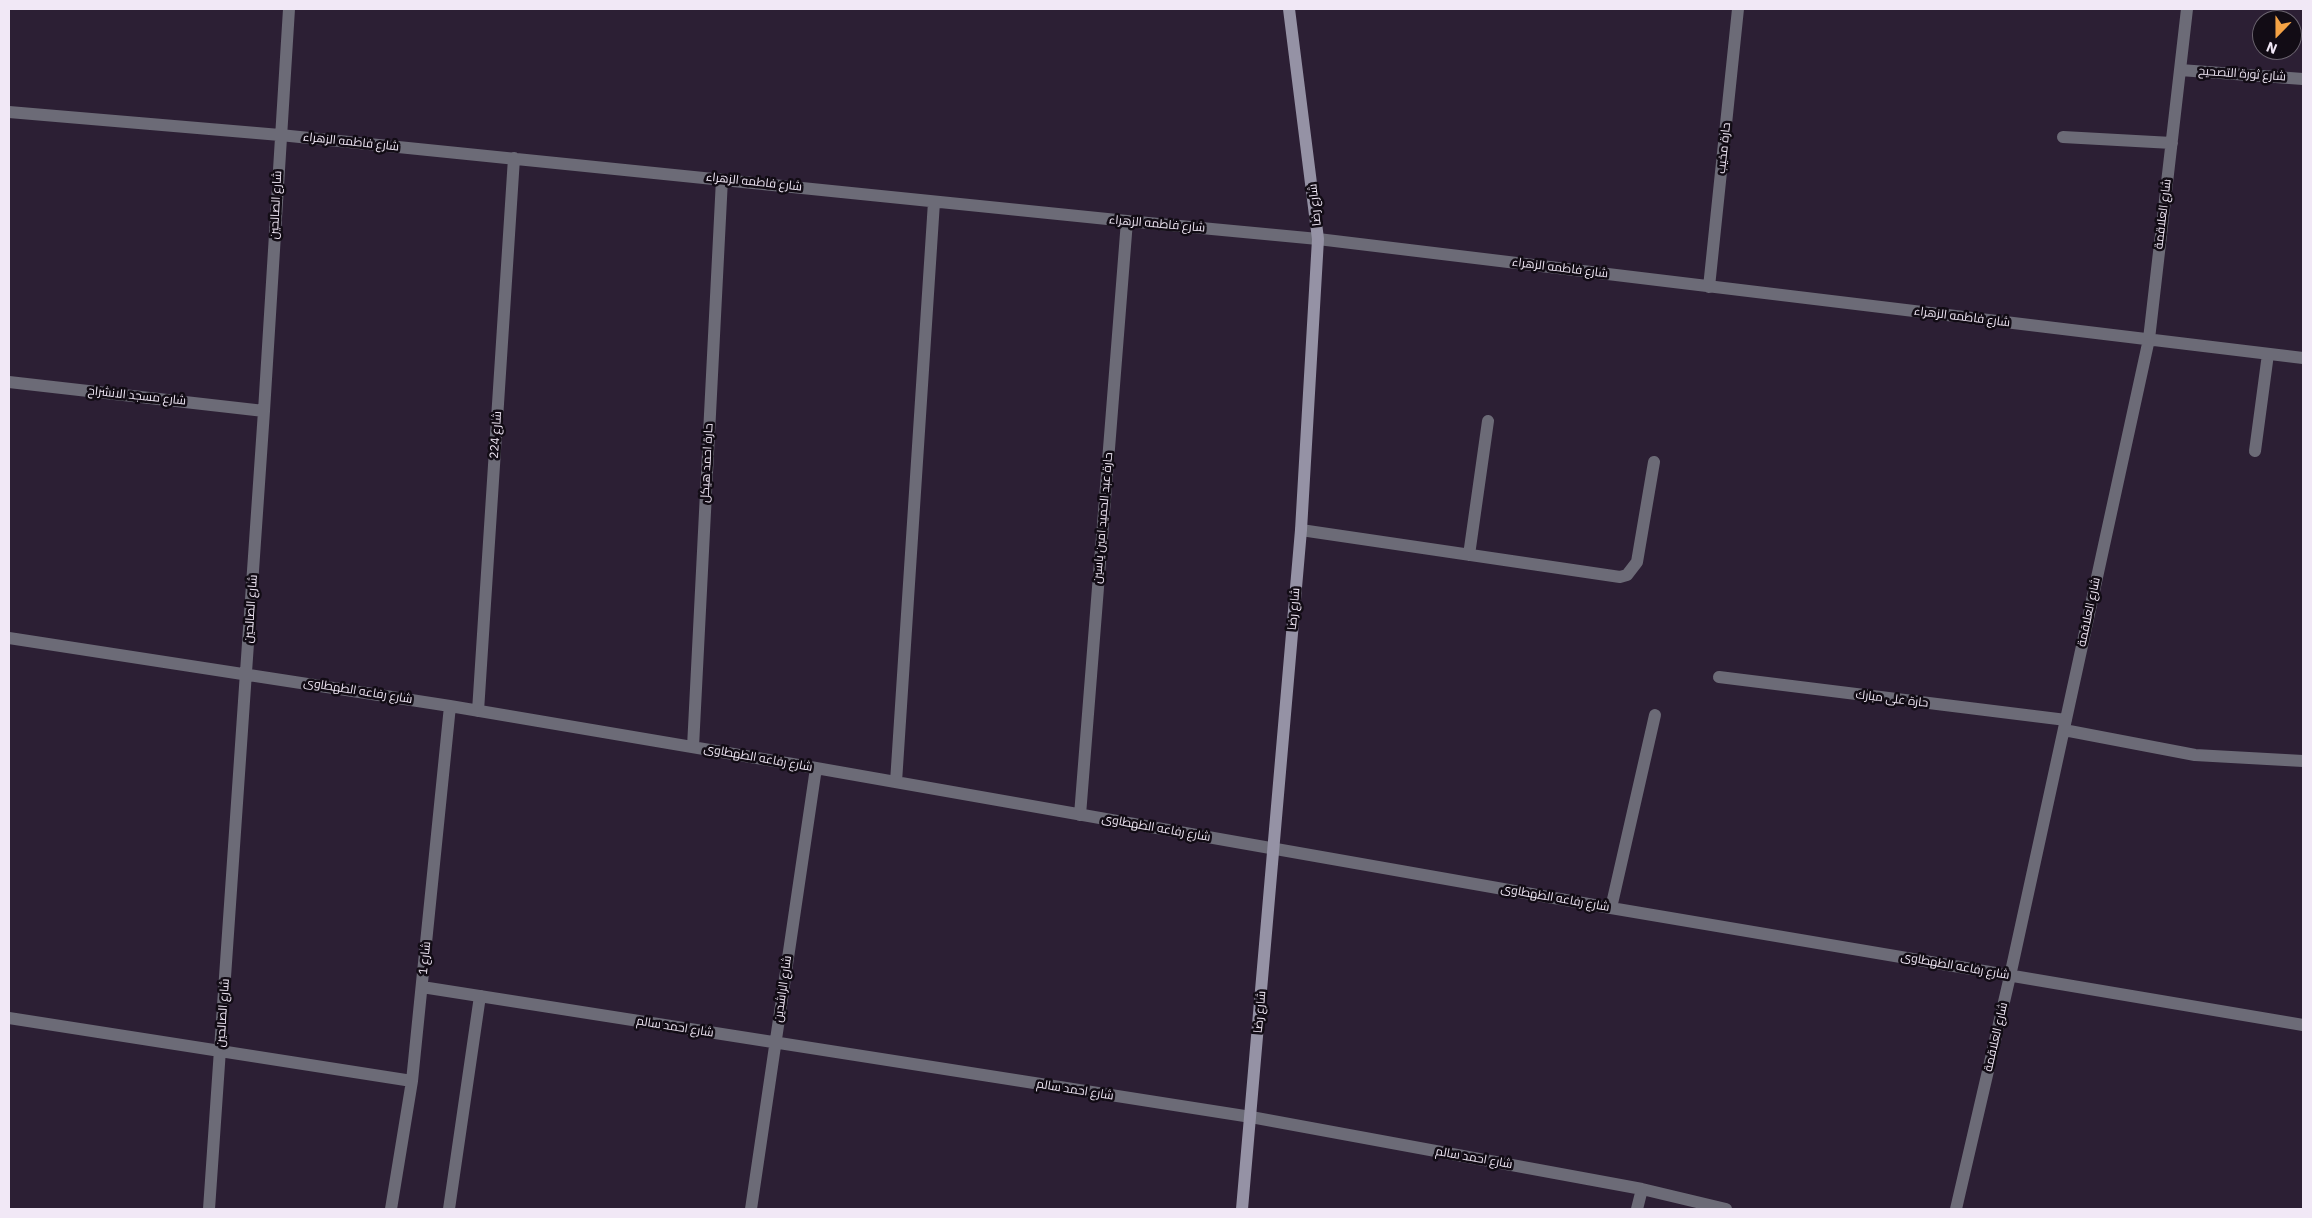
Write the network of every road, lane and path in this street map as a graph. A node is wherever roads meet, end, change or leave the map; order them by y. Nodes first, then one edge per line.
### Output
1 (289, 9) edge
2 (1289, 9) edge
3 (1738, 9) edge
4 (2187, 9) edge
5 (2180, 70) junction
6 (2303, 79) edge
7 (9, 112) edge
8 (280, 135) junction
9 (2063, 137) dead end
10 (2172, 143) junction
11 (514, 158) junction
12 (722, 179) junction
13 (934, 202) junction
14 (1127, 221) junction
15 (1318, 239) junction
16 (1709, 287) junction
17 (2149, 339) junction
18 (2268, 354) junction
19 (2303, 358) edge
20 (9, 382) edge
21 (264, 411) junction
22 (1488, 421) dead end
23 (2255, 451) dead end
24 (1654, 462) dead end
25 (1300, 530) junction
26 (1469, 555) junction
27 (9, 638) edge
28 (246, 674) junction
29 (1719, 677) dead end
30 (450, 706) junction
31 (478, 711) junction
32 (1655, 715) dead end
33 (2065, 725) junction
34 (693, 747) junction
35 (2303, 761) edge
36 (816, 768) junction
37 (896, 782) junction
38 (1080, 815) junction
39 (1274, 850) junction
40 (1612, 908) junction
41 (2010, 976) junction
42 (422, 987) junction
43 (480, 996) junction
44 (9, 1018) edge
45 (2303, 1025) edge
46 (775, 1043) junction
47 (220, 1051) junction
48 (412, 1081) junction
49 (1251, 1117) junction
50 (1642, 1189) junction
51 (209, 1209) edge
52 (391, 1209) edge
53 (449, 1209) edge
54 (750, 1209) edge
55 (1242, 1209) edge
56 (1637, 1209) edge
57 (1726, 1209) edge
58 (1956, 1209) edge

1 - 8 street, شارع الصالحين
2 - 15 street, شارع رضا
3 - 16 street, حارة مخيب
4 - 5 street, شارع العلاقمة
5 - 6 street, شارع ثورة التصحيح
5 - 10 street, شارع العلاقمة
7 - 8 street, شارع فاطمه الزهراء
8 - 11 street, شارع فاطمه الزهراء
8 - 21 street, شارع الصالحين
9 - 10 street
10 - 17 street, شارع العلاقمة
11 - 12 street, شارع فاطمه الزهراء
11 - 31 street, شارع 224
12 - 13 street, شارع فاطمه الزهراء
12 - 34 street, حارة احمد هيكل
13 - 14 street, شارع فاطمه الزهراء
13 - 37 street
14 - 15 street, شارع فاطمه الزهراء
14 - 38 street, حارة عبد الحميد امين ياسين
15 - 16 street, شارع فاطمه الزهراء
15 - 25 street, شارع رضا
16 - 17 street, شارع فاطمه الزهراء
17 - 18 street, شارع فاطمه الزهراء
17 - 33 street, شارع العلاقمة
18 - 19 street, شارع فاطمه الزهراء
18 - 23 street
20 - 21 street, شارع مسجد الانشراح
21 - 28 street, شارع الصالحين
22 - 26 street
24 - 26 street
25 - 26 street
25 - 39 street, شارع رضا
27 - 28 street, شارع رفاعه الطهطاوى
28 - 30 street, شارع رفاعه الطهطاوى
28 - 47 street, شارع الصالحين
29 - 33 street, حارة على مبارك
30 - 31 street, شارع رفاعه الطهطاوى
30 - 42 street, شارع 1
31 - 34 street, شارع رفاعه الطهطاوى
32 - 40 street
33 - 35 street, حارة على مبارك
33 - 41 street, شارع العلاقمة
34 - 36 street, شارع رفاعه الطهطاوى
36 - 37 street, شارع رفاعه الطهطاوى
36 - 46 street, شارع الراشدين
37 - 38 street, شارع رفاعه الطهطاوى
38 - 39 street, شارع رفاعه الطهطاوى
39 - 40 street, شارع رفاعه الطهطاوى
39 - 49 street, شارع رضا
40 - 41 street, شارع رفاعه الطهطاوى
41 - 45 street, شارع رفاعه الطهطاوى
41 - 58 street, شارع العلاقمة
42 - 43 street, شارع احمد سالم
42 - 48 street, شارع 1
43 - 46 street, شارع احمد سالم
43 - 53 street
44 - 47 street
46 - 49 street, شارع احمد سالم
46 - 54 street, شارع الراشدين
47 - 48 street
47 - 51 street, شارع الصالحين
48 - 52 street, شارع 1
49 - 50 street, شارع احمد سالم
49 - 55 street, شارع رضا
50 - 56 street
50 - 57 street, شارع احمد سالم

